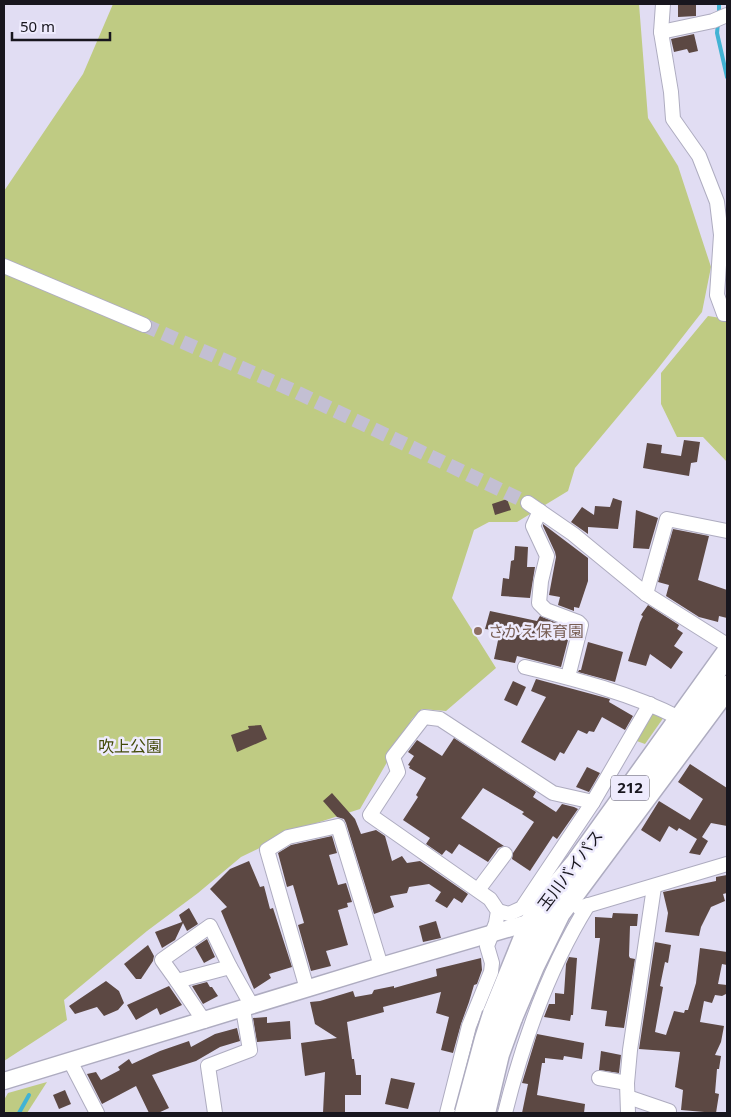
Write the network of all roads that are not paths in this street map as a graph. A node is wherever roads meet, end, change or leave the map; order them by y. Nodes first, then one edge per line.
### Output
1 (663, 4) edge
2 (721, 18) edge
3 (662, 32) junction
4 (722, 202) edge
5 (4, 266) edge
6 (727, 314) edge
7 (144, 325) tunnel mouth
8 (528, 503) tunnel mouth
9 (540, 511) junction
10 (727, 531) edge
11 (646, 594) junction
12 (727, 645) edge
13 (727, 654) edge
14 (525, 667) dead end
15 (568, 677) junction
16 (727, 687) edge
17 (650, 704) junction
18 (679, 718) junction
19 (594, 802) junction
20 (505, 854) dead end
21 (727, 864) edge
22 (654, 887) junction
23 (478, 890) junction
24 (588, 905) junction
25 (498, 911) junction
26 (559, 914) junction
27 (531, 922) junction
28 (491, 935) junction
29 (381, 966) junction
30 (230, 967) junction
31 (177, 981) junction
32 (307, 989) junction
33 (248, 1007) junction
34 (503, 1016) junction
35 (204, 1021) junction
36 (469, 1026) junction
37 (525, 1043) junction
38 (70, 1061) junction
39 (598, 1078) dead end
40 (4, 1081) edge
41 (628, 1090) junction
42 (669, 1111) dead end
43 (97, 1113) edge
44 (215, 1113) edge
45 (447, 1113) edge
46 (466, 1113) edge
47 (484, 1113) edge
48 (505, 1113) edge
49 (628, 1113) edge

1 - 3 street
2 - 3 street
3 - 4 street
4 - 6 street
5 - 7 street
8 - 9 street
9 - 11 street
9 - 15 street
10 - 11 street
11 - 12 street
13 - 18 highway, 玉川バイパス / 212
14 - 15 street
15 - 17 street
16 - 26 highway, 玉川バイパス / 212
17 - 18 street
17 - 19 street
18 - 27 highway, 玉川バイパス / 212
19 - 23 street
19 - 25 street
20 - 23 street
21 - 22 street
22 - 24 street
22 - 41 street
23 - 25 street
24 - 26 street
24 - 37 street
25 - 28 street
26 - 27 street
26 - 34 highway, 玉川バイパス / 212
27 - 28 street
27 - 34 highway, 玉川バイパス / 212
28 - 29 street
28 - 36 street
29 - 32 street
29 - 32 street
30 - 31 street
30 - 31 street
30 - 33 street
31 - 35 street
32 - 33 street
33 - 35 street
33 - 44 street
34 - 46 highway, 玉川バイパス / 212, bridge
34 - 47 highway, 玉川バイパス / 212, bridge
35 - 38 street
36 - 37 street
36 - 45 street
37 - 48 street
38 - 40 street
38 - 43 street
39 - 41 street
41 - 42 street
41 - 49 street

